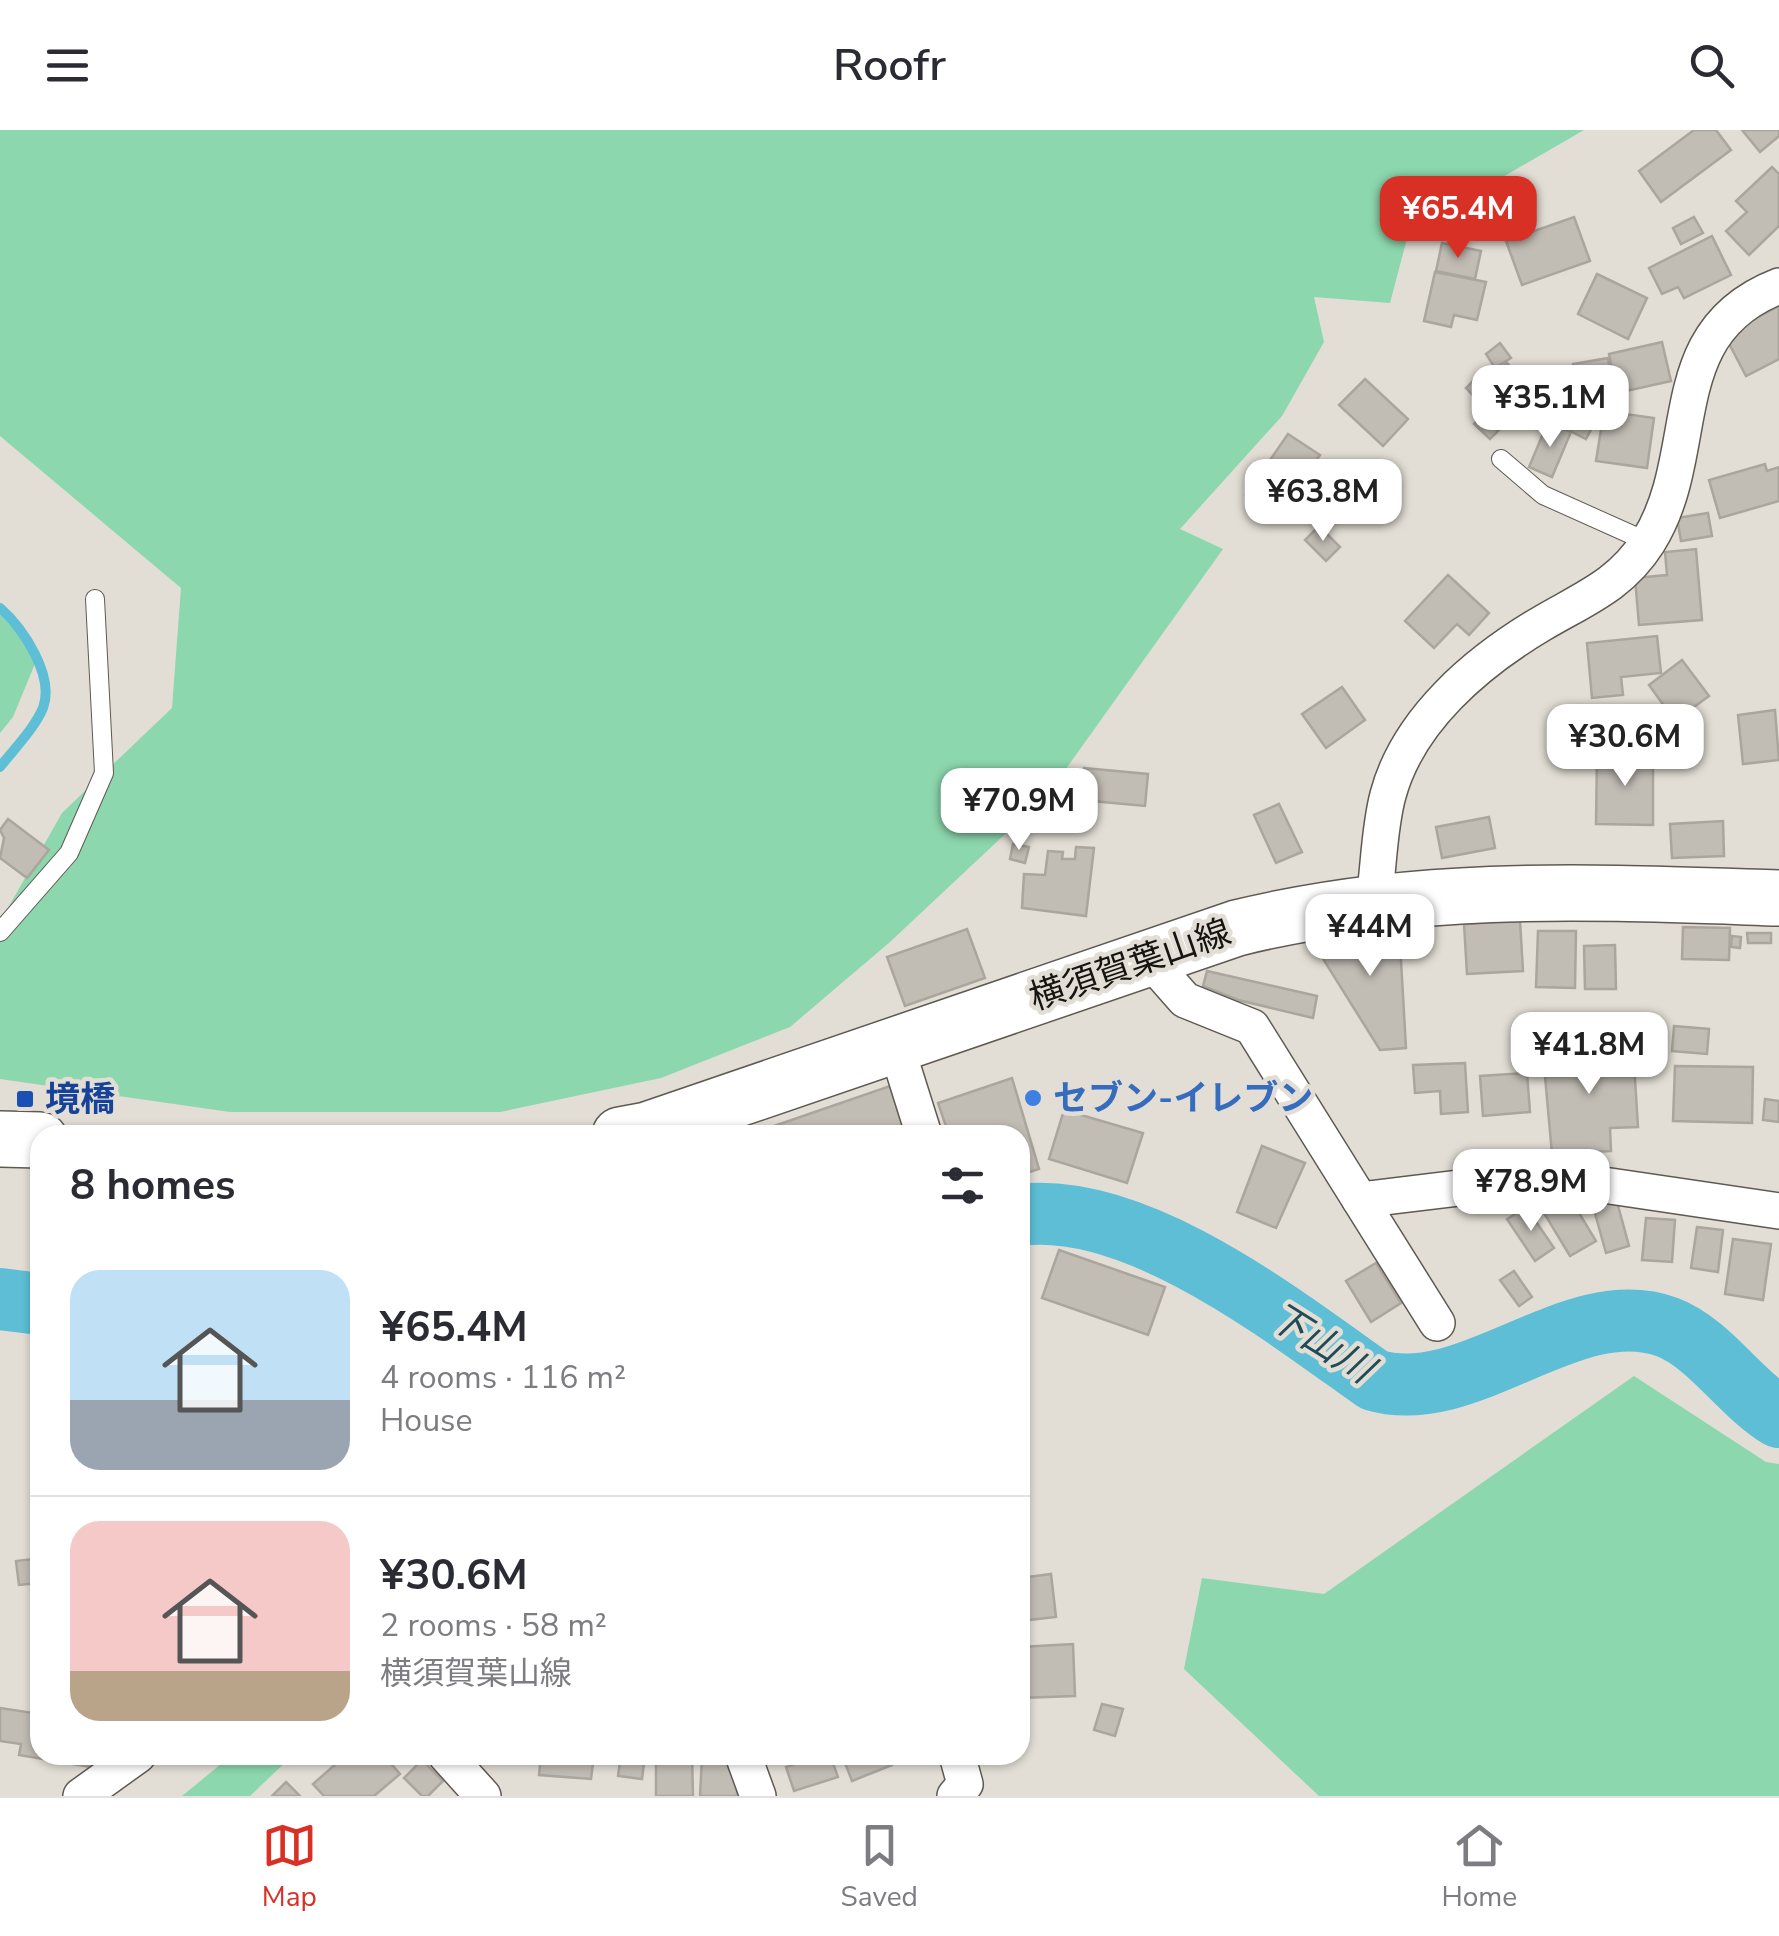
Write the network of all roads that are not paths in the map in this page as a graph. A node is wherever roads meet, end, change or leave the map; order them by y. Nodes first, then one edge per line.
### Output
1 (1779, 286) edge
2 (1500, 458) dead end
3 (1648, 542) junction
4 (95, 599) dead end
5 (1779, 898) edge
6 (1374, 900) junction
7 (0, 932) edge
8 (1148, 958) junction
9 (896, 1046) junction
10 (651, 1125) edge
11 (921, 1125) edge
12 (0, 1139) edge
13 (30, 1140) edge
14 (1360, 1200) junction
15 (1779, 1211) edge
16 (1437, 1323) dead end
17 (124, 1765) edge
18 (455, 1765) edge
19 (747, 1765) edge
20 (960, 1765) edge
21 (80, 1796) edge
22 (483, 1796) edge
23 (758, 1796) edge
24 (955, 1796) edge

1 - 3 street
2 - 3 lane
3 - 6 street
4 - 7 lane
5 - 6 main road, 横須賀葉山線
6 - 8 main road, 横須賀葉山線
8 - 9 main road, 横須賀葉山線
8 - 14 street
9 - 10 main road, 横須賀葉山線
9 - 11 street
12 - 13 main road
14 - 15 street
14 - 16 street
17 - 21 street
18 - 22 street
19 - 23 street
20 - 24 street

